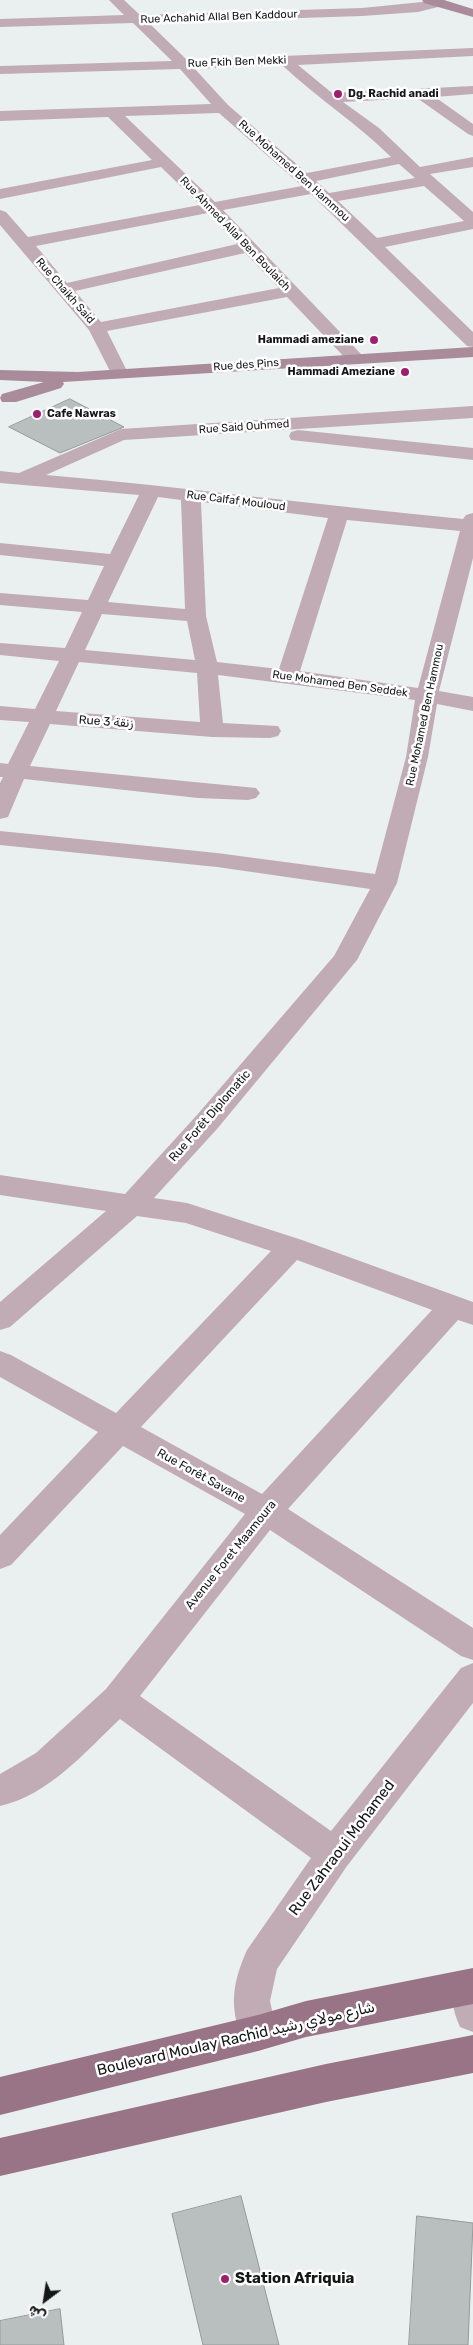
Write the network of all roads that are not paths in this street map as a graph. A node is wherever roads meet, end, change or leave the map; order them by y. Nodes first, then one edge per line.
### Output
1 (116, 0) edge
2 (433, 1) edge
3 (473, 13) edge
4 (135, 20) junction
5 (2, 21) edge
6 (473, 52) edge
7 (285, 60) junction
8 (182, 64) junction
9 (0, 70) edge
10 (473, 90) edge
11 (422, 94) junction
12 (329, 98) junction
13 (223, 108) junction
14 (113, 113) junction
15 (0, 116) edge
16 (473, 131) edge
17 (402, 159) junction
18 (164, 162) junction
19 (473, 162) edge
20 (422, 176) junction
21 (316, 188) junction
22 (0, 194) edge
23 (213, 209) junction
24 (0, 216) edge
25 (473, 220) edge
26 (473, 224) edge
27 (25, 244) junction
28 (373, 244) junction
29 (248, 247) junction
30 (63, 288) junction
31 (292, 292) junction
32 (97, 328) junction
33 (473, 342) edge
34 (473, 352) edge
35 (355, 358) junction
36 (119, 373) junction
37 (0, 376) edge
38 (78, 377) junction
39 (5, 401) edge
40 (473, 412) edge
41 (218, 428) junction
42 (473, 454) edge
43 (0, 477) edge
44 (24, 478) junction
45 (151, 490) junction
46 (191, 496) junction
47 (339, 513) junction
48 (472, 522) edge
49 (0, 549) edge
50 (116, 561) junction
51 (0, 600) edge
52 (94, 608) junction
53 (196, 616) junction
54 (0, 649) edge
55 (72, 655) junction
56 (206, 667) junction
57 (287, 677) junction
58 (427, 696) junction
59 (473, 704) edge
60 (0, 713) edge
61 (42, 718) junction
62 (212, 730) junction
63 (270, 731) dead end
64 (8, 771) edge
65 (248, 794) dead end
66 (0, 812) edge
67 (0, 838) edge
68 (385, 883) junction
69 (0, 1185) edge
70 (134, 1203) junction
71 (292, 1247) junction
72 (463, 1310) edge
73 (0, 1319) edge
74 (0, 1363) edge
75 (119, 1430) junction
76 (266, 1511) junction
77 (0, 1556) edge
78 (473, 1646) edge
79 (473, 1678) edge
80 (118, 1699) junction
81 (0, 1790) edge
82 (334, 1854) junction
83 (472, 1996) edge
84 (258, 2033) junction
85 (473, 2054) edge
86 (0, 2096) edge
87 (0, 2157) edge

1 - 4 street, Rue Mohamed Ben Hammou
2 - 3 street
2 - 4 street, Rue Achahid Allal Ben Kaddour
4 - 5 street, Rue Achahid Allal Ben Kaddour
4 - 8 street, Rue Mohamed Ben Hammou
6 - 7 street, Rue Fkih Ben Mekki
7 - 8 street, Rue Fkih Ben Mekki
7 - 12 street
8 - 9 street, Rue Fkih Ben Mekki
8 - 13 street, Rue Mohamed Ben Hammou
10 - 11 street
11 - 12 street
11 - 16 street
12 - 17 street
13 - 14 street
13 - 21 street, Rue Mohamed Ben Hammou
14 - 15 street
14 - 18 street, Rue Ahmed Allal Ben Boulaich
17 - 20 street
17 - 21 street
18 - 22 street
18 - 23 street, Rue Ahmed Allal Ben Boulaich
19 - 20 street
20 - 21 street
20 - 25 street
21 - 23 street
21 - 28 street, Rue Mohamed Ben Hammou
23 - 27 street
23 - 29 street, Rue Ahmed Allal Ben Boulaich
24 - 27 street, Rue Chaikh Said
26 - 28 street
27 - 30 street, Rue Chaikh Said
28 - 33 street, Rue Mohamed Ben Hammou
29 - 30 street
29 - 31 street, Rue Ahmed Allal Ben Boulaich
30 - 32 street, Rue Chaikh Said
31 - 32 street
31 - 35 street, Rue Ahmed Allal Ben Boulaich
32 - 36 street, Rue Chaikh Said
34 - 35 street, Rue des Pins
35 - 36 street, Rue des Pins
36 - 38 street, Rue des Pins
37 - 38 street, Rue des Pins
37 - 39 street
38 - 39 street, Rue des Pins
40 - 41 street, Rue Said Ouhmed
41 - 42 street
41 - 44 street, Rue Said Ouhmed
43 - 44 street, Rue Calfaf Mouloud
44 - 45 street, Rue Calfaf Mouloud
45 - 46 street, Rue Calfaf Mouloud
45 - 50 street
46 - 47 street, Rue Calfaf Mouloud
46 - 53 street
47 - 48 street, Rue Calfaf Mouloud
47 - 57 street
48 - 58 street, Rue Mohamed Ben Hammou
49 - 50 street
50 - 52 street
51 - 52 street
52 - 53 street
52 - 55 street
53 - 56 street
54 - 55 street, Rue Mohamed Ben Seddek
55 - 56 street, Rue Mohamed Ben Seddek
55 - 61 street
56 - 57 street, Rue Mohamed Ben Seddek
56 - 62 street
57 - 58 street, Rue Mohamed Ben Seddek
58 - 59 street, Rue Mohamed Ben Seddek
58 - 68 street, Rue Mohamed Ben Hammou
60 - 61 street, Rue 3 زنقة
61 - 62 street, Rue 3 زنقة
61 - 64 street
62 - 63 street, Rue 3 زنقة
64 - 65 street
64 - 66 street
67 - 68 street
68 - 70 street, Rue Forêt Diplomatic
69 - 70 street
70 - 71 street
70 - 73 street, Rue Forêt Diplomatic
71 - 72 street
71 - 75 street
72 - 76 street, Avenue Foret Maamoura
74 - 75 street, Rue Forêt Savane
75 - 76 street, Rue Forêt Savane
75 - 77 street
76 - 78 street, Rue Forêt Savane
76 - 80 street, Avenue Foret Maamoura
79 - 82 street, Rue Zahraoui Mohamed
80 - 81 street, Avenue Foret Maamoura
80 - 82 street
82 - 84 street, Rue Zahraoui Mohamed
83 - 84 main road, Boulevard Moulay Rachid شارع مولاي رشيد
84 - 86 main road, Boulevard Moulay Rachid شارع مولاي رشيد
85 - 87 main road

